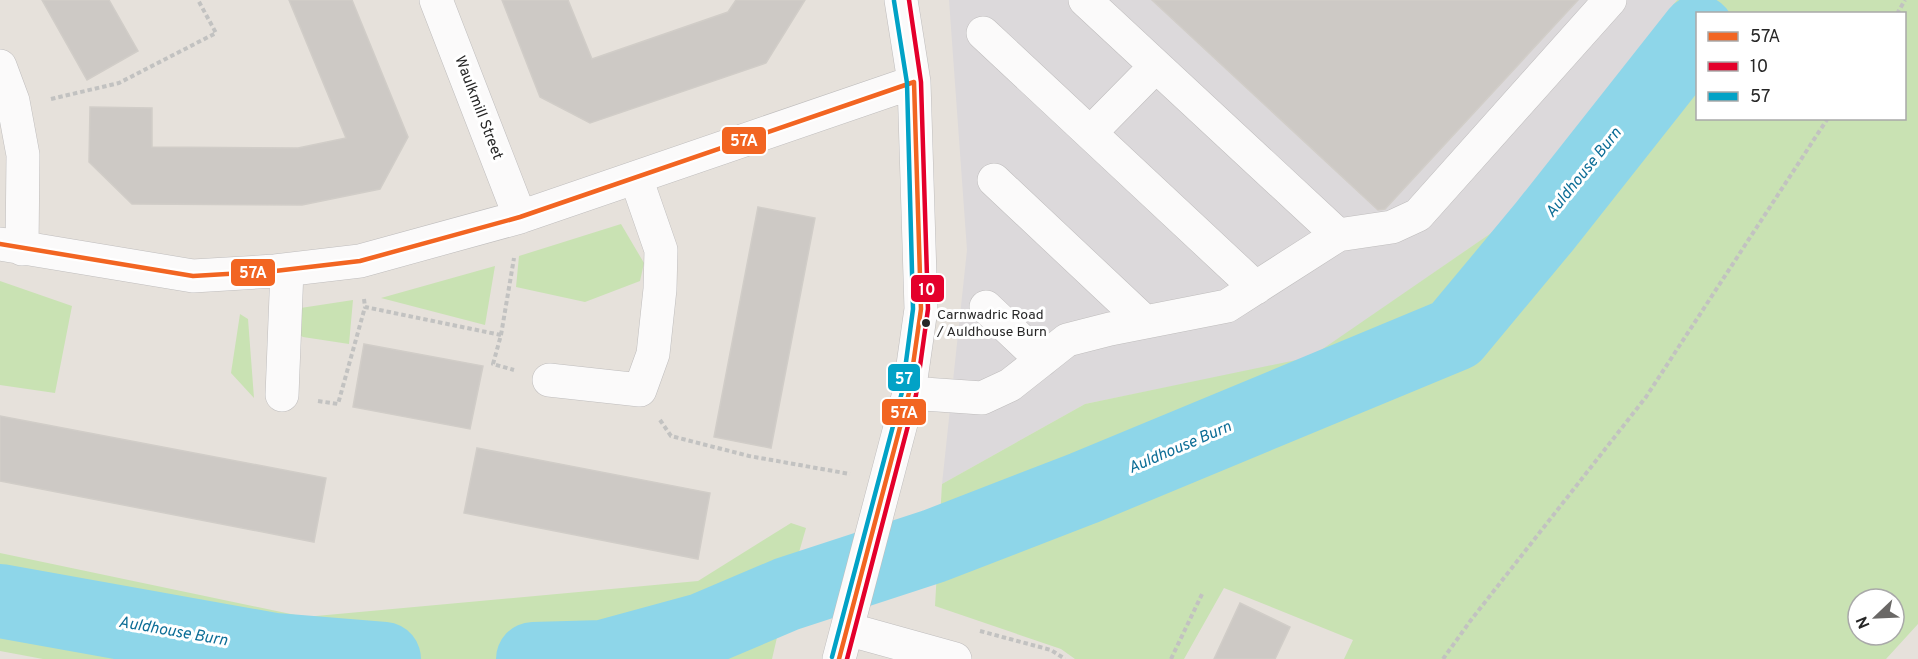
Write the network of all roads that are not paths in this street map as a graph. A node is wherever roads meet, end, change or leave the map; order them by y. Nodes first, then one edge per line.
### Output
1 (436, 0) edge
2 (901, 0) edge
3 (1085, 0) edge
4 (1610, 0) edge
5 (983, 33) dead end
6 (0, 66) edge
7 (1156, 66) junction
8 (914, 82) junction
9 (1090, 133) junction
10 (636, 178) junction
11 (994, 180) dead end
12 (520, 217) junction
13 (1338, 235) junction
14 (11, 247) edge
15 (287, 270) junction
16 (1256, 288) junction
17 (986, 307) dead end
18 (1145, 322) junction
19 (1042, 360) junction
20 (549, 380) road end
21 (909, 393) junction
22 (282, 395) road end
23 (843, 644) edge
24 (955, 659) edge

1 - 12 street, Waulkmill Street
2 - 8 street
3 - 7 street
4 - 13 street
5 - 9 street
6 - 14 street
7 - 9 street
7 - 13 street
8 - 10 street
8 - 21 street
9 - 16 street
10 - 12 street
10 - 20 street
11 - 18 street
12 - 15 street
13 - 16 street
14 - 15 street
15 - 22 street
16 - 18 street
17 - 19 street
18 - 19 street
19 - 21 street
21 - 23 street
23 - 24 street

